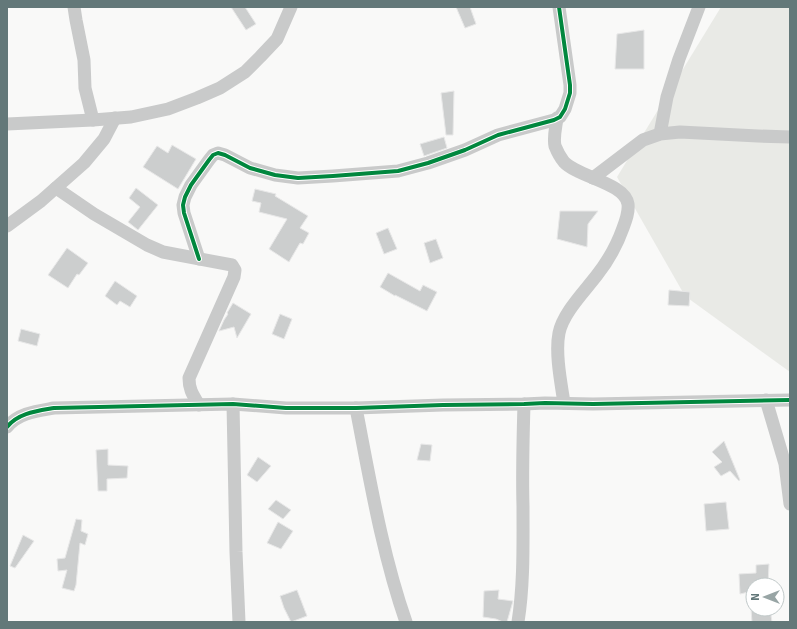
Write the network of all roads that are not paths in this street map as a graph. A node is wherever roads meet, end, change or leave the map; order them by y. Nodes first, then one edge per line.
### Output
1 (74, 7) edge
2 (291, 7) edge
3 (559, 7) edge
4 (699, 7) edge
5 (115, 118) junction
6 (557, 118) junction
7 (93, 120) junction
8 (7, 124) edge
9 (660, 134) junction
10 (790, 137) edge
11 (593, 178) junction
12 (56, 188) junction
13 (7, 226) edge
14 (199, 258) junction
15 (766, 400) junction
16 (790, 400) edge
17 (564, 403) junction
18 (233, 404) junction
19 (524, 404) junction
20 (199, 405) junction
21 (356, 408) junction
22 (7, 428) edge
23 (790, 504) edge
24 (238, 622) edge
25 (406, 622) edge
26 (518, 622) edge

1 - 7 street
2 - 5 street
3 - 6 street
4 - 9 street
5 - 7 street
5 - 12 street
6 - 11 street
6 - 14 street
7 - 8 street
9 - 10 street
9 - 11 street
11 - 17 street
12 - 13 street
12 - 14 street
14 - 20 street
15 - 16 street
15 - 17 street
15 - 23 street
17 - 19 street
18 - 20 street
18 - 21 street
18 - 24 street
19 - 21 street
19 - 26 street
20 - 22 street
21 - 25 street

